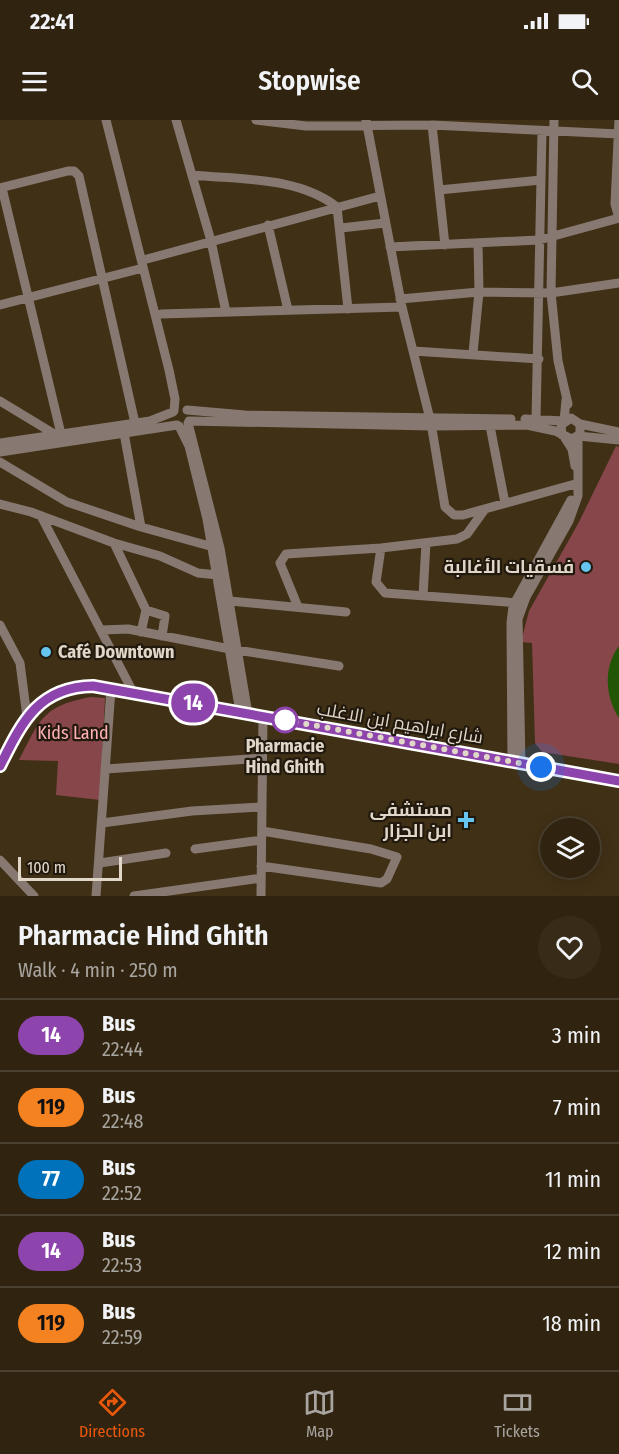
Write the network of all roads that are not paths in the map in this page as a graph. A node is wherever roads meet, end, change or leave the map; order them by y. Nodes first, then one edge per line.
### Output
1 (106, 120) edge
2 (113, 120) edge
3 (176, 120) edge
4 (256, 120) edge
5 (554, 120) edge
6 (619, 120) edge
7 (307, 123) edge
8 (366, 123) edge
9 (415, 123) edge
10 (459, 123) edge
11 (505, 124) edge
12 (432, 125) junction
13 (542, 131) junction
14 (553, 132) junction
15 (619, 134) edge
16 (192, 175) junction
17 (541, 180) junction
18 (1, 188) edge
19 (439, 190) junction
20 (380, 196) junction
21 (337, 207) junction
22 (619, 218) edge
23 (385, 224) junction
24 (268, 225) junction
25 (341, 228) junction
26 (550, 238) junction
27 (539, 240) junction
28 (211, 241) junction
29 (478, 243) junction
30 (445, 245) junction
31 (390, 247) junction
32 (145, 263) junction
33 (102, 279) junction
34 (619, 283) edge
35 (479, 292) junction
36 (539, 292) junction
37 (551, 293) junction
38 (27, 298) junction
39 (401, 303) junction
40 (0, 305) edge
41 (348, 309) junction
42 (288, 310) junction
43 (226, 312) junction
44 (161, 314) junction
45 (413, 351) junction
46 (473, 353) junction
47 (539, 359) junction
48 (566, 400) junction
49 (0, 401) edge
50 (186, 409) junction
51 (174, 412) junction
52 (536, 420) junction
53 (564, 421) junction
54 (578, 422) junction
55 (135, 423) junction
56 (431, 423) junction
57 (183, 424) junction
58 (490, 426) junction
59 (619, 432) edge
60 (124, 433) junction
61 (58, 434) junction
62 (578, 436) junction
63 (564, 437) junction
64 (619, 440) edge
65 (0, 443) edge
66 (0, 452) edge
67 (0, 462) edge
68 (575, 484) junction
69 (505, 503) junction
70 (0, 504) edge
71 (485, 509) junction
72 (41, 516) junction
73 (141, 527) junction
74 (114, 543) junction
75 (426, 543) junction
76 (216, 548) junction
77 (381, 548) junction
78 (218, 574) junction
79 (423, 596) junction
80 (230, 602) junction
81 (518, 603) junction
82 (298, 607) junction
83 (146, 610) junction
84 (346, 612) dead end
85 (0, 625) edge
86 (102, 630) junction
87 (141, 632) junction
88 (162, 636) junction
89 (234, 650) junction
90 (339, 666) dead end
91 (111, 689) junction
92 (133, 692) junction
93 (244, 713) junction
94 (263, 716) junction
95 (27, 717) junction
96 (262, 758) junction
97 (517, 762) junction
98 (0, 766) edge
99 (106, 769) junction
100 (619, 781) edge
101 (261, 807) junction
102 (102, 823) junction
103 (261, 835) junction
104 (195, 849) dead end
105 (166, 853) dead end
106 (0, 860) edge
107 (100, 863) junction
108 (261, 866) junction
109 (261, 878) junction
110 (31, 895) edge
111 (96, 896) edge
112 (134, 896) edge
113 (261, 896) edge

1 - 32 street
2 - 32 street
3 - 16 street
4 - 7 street
5 - 14 street
6 - 15 street
7 - 8 street
8 - 9 street
8 - 20 street
9 - 12 street
10 - 11 street
10 - 12 street
11 - 13 street
12 - 19 street
13 - 14 street
13 - 17 street
14 - 15 street
14 - 26 street
15 - 22 street
16 - 21 street
16 - 28 street
17 - 19 street
17 - 27 street
18 - 33 street
18 - 38 street
19 - 30 street
20 - 21 street
20 - 23 street
21 - 24 street
21 - 25 street
22 - 26 street
23 - 25 street
23 - 31 street
24 - 28 street
24 - 42 street
25 - 41 street
26 - 27 street
26 - 37 street
27 - 29 street
27 - 36 street
28 - 32 street
28 - 43 street
29 - 30 street
29 - 35 street
30 - 31 street
31 - 39 street
32 - 33 street
32 - 44 street
32 - 51 street
33 - 38 street
33 - 55 street
34 - 37 street
35 - 36 street
35 - 39 street
35 - 46 street
36 - 37 street
36 - 47 street
37 - 48 street
38 - 40 street
38 - 61 street
39 - 41 street
39 - 45 street
41 - 42 street
42 - 43 street
43 - 44 street
44 - 50 street
45 - 46 street
45 - 56 street
46 - 47 street
47 - 52 street
48 - 53 street
48 - 54 street
49 - 61 street
50 - 51 street
50 - 56 street
50 - 57 street
51 - 55 street
51 - 57 street
52 - 53 street
52 - 56 street
53 - 54 street
53 - 63 street
54 - 59 street
54 - 62 street
55 - 61 street
56 - 57 street
56 - 58 street
56 - 71 street
57 - 60 street
57 - 76 street
58 - 63 street
58 - 69 street
60 - 66 street
60 - 73 street
61 - 65 street
62 - 63 street
62 - 64 street
62 - 81 street
63 - 68 street
67 - 73 street
68 - 69 street
68 - 81 street
69 - 71 street
70 - 72 street
71 - 75 street
72 - 74 street
72 - 86 street
73 - 76 street
74 - 78 street
74 - 83 street
75 - 77 street
75 - 79 street
76 - 78 street
76 - 80 street
77 - 79 street
77 - 82 street
78 - 89 street
79 - 81 street
80 - 82 street
80 - 89 street
81 - 97 street
82 - 84 street
83 - 87 street
83 - 88 street
85 - 95 street
86 - 87 street
86 - 92 street
87 - 88 street
88 - 89 street
89 - 90 street
89 - 93 street
91 - 92 main road, شارع ابراهيم ابن الاغلب
91 - 95 main road, شارع ابراهيم ابن الاغلب
91 - 99 street
92 - 93 main road, شارع ابراهيم ابن الاغلب
93 - 94 main road, شارع ابراهيم ابن الاغلب
94 - 96 street
94 - 97 main road, شارع ابراهيم ابن الاغلب
95 - 98 main road, شارع ابراهيم ابن الاغلب
96 - 99 street
96 - 101 street
97 - 100 main road, شارع ابراهيم ابن الاغلب
99 - 102 street
101 - 102 street
101 - 103 street
102 - 107 street
103 - 104 street
103 - 108 street
103 - 108 street
105 - 107 street
106 - 110 street
107 - 111 street
108 - 109 street
109 - 112 street
109 - 113 street

